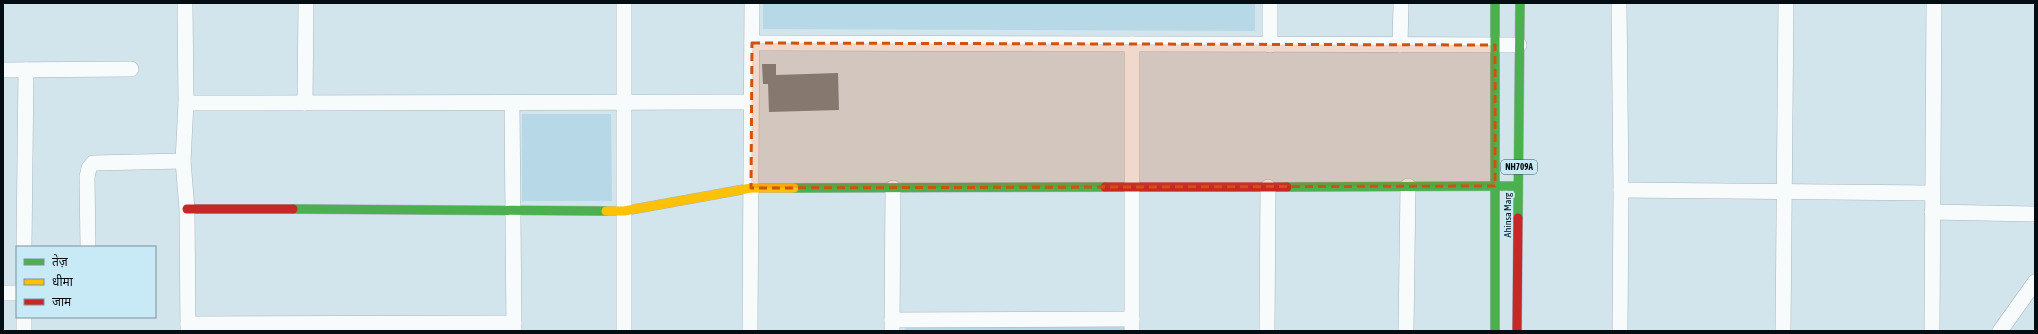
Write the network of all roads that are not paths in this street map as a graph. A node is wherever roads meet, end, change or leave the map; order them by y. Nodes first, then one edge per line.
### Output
1 (185, 3) edge
2 (306, 3) edge
3 (624, 3) edge
4 (752, 3) edge
5 (1270, 3) edge
6 (1401, 3) edge
7 (1495, 3) edge
8 (1520, 3) edge
9 (1619, 3) edge
10 (1786, 3) edge
11 (1934, 3) edge
12 (752, 43) junction
13 (1132, 44) junction
14 (1270, 45) junction
15 (1400, 45) junction
16 (1495, 46) junction
17 (1519, 46) junction
18 (131, 69) dead end
19 (3, 70) edge
20 (26, 70) junction
21 (751, 102) junction
22 (186, 103) junction
23 (305, 103) junction
24 (512, 103) junction
25 (624, 103) junction
26 (183, 162) junction
27 (1408, 186) junction
28 (1495, 186) junction
29 (1518, 186) junction
30 (1132, 187) junction
31 (1268, 187) junction
32 (751, 188) junction
33 (893, 188) junction
34 (1621, 190) junction
35 (1785, 191) junction
36 (1932, 193) junction
37 (187, 209) junction
38 (513, 210) junction
39 (624, 211) junction
40 (1932, 212) junction
41 (2035, 214) edge
42 (24, 246) edge
43 (88, 246) edge
44 (2035, 282) edge
45 (16, 292) edge
46 (3, 293) edge
47 (24, 318) edge
48 (1132, 325) edge
49 (892, 326) edge
50 (188, 327) edge
51 (395, 327) edge
52 (514, 327) edge
53 (24, 331) edge
54 (624, 331) edge
55 (750, 331) edge
56 (1268, 331) edge
57 (1406, 331) edge
58 (1495, 331) edge
59 (1517, 331) edge
60 (1620, 331) edge
61 (1783, 331) edge
62 (1932, 331) edge
63 (2000, 331) edge

1 - 22 street
2 - 23 street
3 - 25 street
4 - 12 street
5 - 14 street
6 - 15 street
7 - 16 main road, Ahinsa Marg / NH709A
8 - 17 main road, Ahinsa Marg / NH709A
9 - 34 street
10 - 35 street
11 - 36 street
12 - 13 street
12 - 21 street
13 - 14 street
13 - 30 street
14 - 15 street
15 - 16 street
16 - 17 street
16 - 28 main road, Ahinsa Marg / NH709A
17 - 29 main road, Ahinsa Marg / NH709A
18 - 20 street
19 - 20 street
20 - 42 street
21 - 25 street
21 - 32 street
22 - 23 street
22 - 26 street
23 - 24 street
24 - 25 street
24 - 38 street
25 - 39 street
26 - 37 street
26 - 43 street
27 - 28 main road
27 - 31 main road
27 - 57 street
28 - 29 main road
28 - 58 main road, Ahinsa Marg / NH709A
29 - 59 main road, Ahinsa Marg / NH709A
30 - 31 main road
30 - 33 main road
30 - 48 street
31 - 56 street
32 - 33 main road
32 - 39 main road
32 - 55 street
33 - 49 street
34 - 35 street
34 - 60 street
35 - 36 street
35 - 61 street
36 - 40 street
37 - 38 main road
37 - 50 street
38 - 39 main road
38 - 52 street
39 - 54 street
40 - 41 street
40 - 62 street
44 - 63 street
45 - 46 street
47 - 53 street
48 - 49 street
50 - 51 street
51 - 52 street

